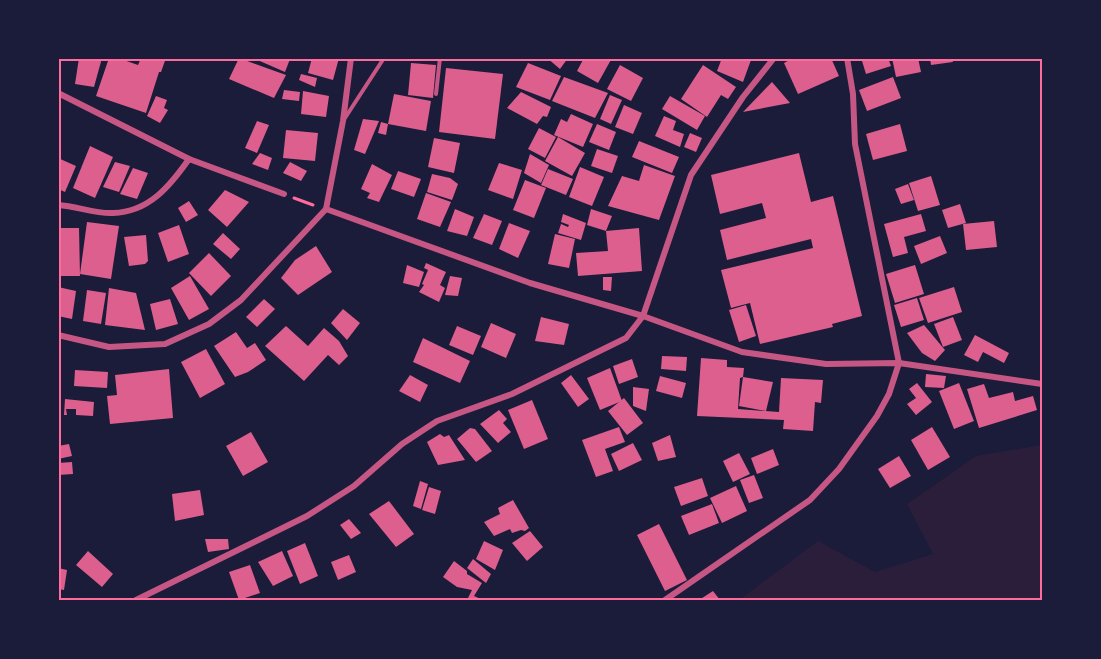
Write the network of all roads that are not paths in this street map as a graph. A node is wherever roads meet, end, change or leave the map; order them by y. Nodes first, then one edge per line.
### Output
1 (351, 58) edge
2 (384, 58) edge
3 (440, 58) edge
4 (774, 58) edge
5 (847, 58) edge
6 (58, 93) edge
7 (436, 93) dead end
8 (343, 121) junction
9 (189, 159) junction
10 (284, 194) road end
11 (58, 205) edge
12 (326, 209) junction
13 (643, 316) junction
14 (58, 335) edge
15 (899, 363) junction
16 (1042, 384) edge
17 (136, 600) edge
18 (666, 600) edge

1 - 8 street
2 - 8 lane
3 - 7 lane
4 - 13 street
5 - 15 street
6 - 9 street
8 - 12 street
9 - 10 street
9 - 11 street
12 - 13 street
12 - 14 street
13 - 15 street
13 - 17 street
15 - 16 street
15 - 18 street

